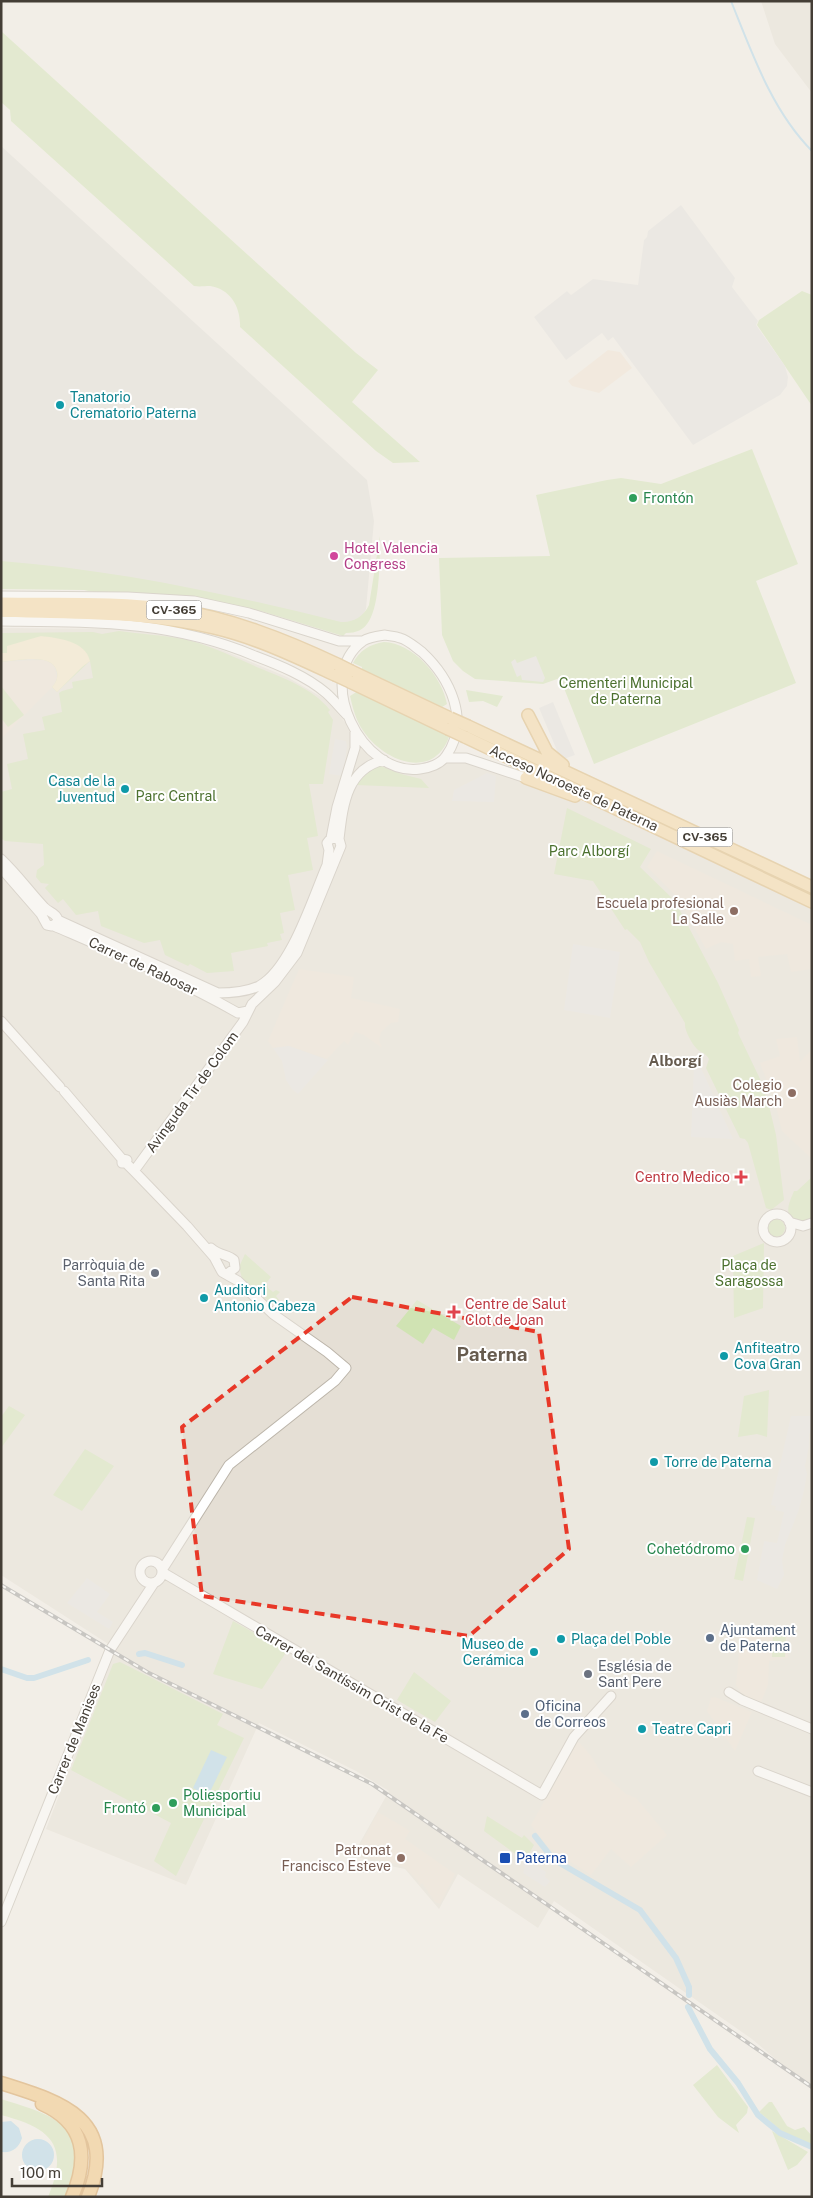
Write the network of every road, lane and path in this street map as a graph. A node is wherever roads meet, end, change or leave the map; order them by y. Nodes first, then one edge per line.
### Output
1 (1, 596) edge
2 (1, 603) edge
3 (1, 611) edge
4 (97, 615) junction
5 (1, 616) edge
6 (1, 621) edge
7 (363, 641) junction
8 (336, 669) junction
9 (528, 714) dead end
10 (347, 715) junction
11 (355, 732) junction
12 (466, 732) junction
13 (445, 758) junction
14 (384, 760) junction
15 (526, 778) joint
16 (598, 787) junction
17 (672, 835) junction
18 (335, 838) junction
19 (334, 850) junction
20 (1, 859) edge
21 (1, 868) edge
22 (812, 886) edge
23 (812, 902) edge
24 (48, 916) junction
25 (56, 923) junction
26 (239, 992) junction
27 (231, 1007) junction
28 (250, 1008) junction
29 (1, 1021) edge
30 (134, 1171) junction
31 (812, 1225) edge
32 (790, 1226) dead end
33 (220, 1260) junction
34 (231, 1271) junction
35 (160, 1568) junction
36 (142, 1580) junction
37 (154, 1583) junction
38 (142, 1602) junction
39 (729, 1692) dead end
40 (611, 1696) dead end
41 (812, 1729) edge
42 (758, 1771) dead end
43 (812, 1792) edge
44 (1, 1922) edge
45 (1, 2083) edge
46 (1, 2092) edge
47 (72, 2197) edge
48 (88, 2197) edge

1 - 7 street
2 - 8 main road, CV-365
3 - 4 main road, CV-365
4 - 5 main road
4 - 8 main road, CV-365
6 - 10 street
7 - 10 street
7 - 13 street
8 - 12 main road, Acceso Noroeste de Paterna / CV-365, bridge
9 - 16 main road
10 - 11 street
11 - 14 street
11 - 18 street
12 - 16 main road, Acceso Noroeste de Paterna / CV-365
12 - 17 main road, Acceso Noroeste de Paterna / CV-365
13 - 14 street
13 - 15 street
14 - 18 street
15 - 17 main road
16 - 22 main road, Acceso Noroeste de Paterna / CV-365
17 - 23 main road, Acceso Noroeste de Paterna / CV-365
18 - 19 street
19 - 26 street
19 - 28 street, Avinguda Tir de Colom
20 - 24 street
21 - 24 street
24 - 25 street
25 - 26 street, Carrer de Rabosar
25 - 27 street, Carrer de Rabosar
26 - 27 street
26 - 28 street
27 - 28 street
28 - 30 street, Avinguda Tir de Colom
29 - 30 street
30 - 33 street
31 - 32 street
33 - 34 street
33 - 34 street
34 - 35 street
35 - 36 street
35 - 37 street
35 - 40 street, Carrer del Santíssim Crist de la Fe
36 - 37 street
36 - 38 street
37 - 38 street, Carrer de Manises
38 - 44 street, Carrer de Manises
39 - 41 street
42 - 43 street
45 - 48 highway
46 - 47 highway

